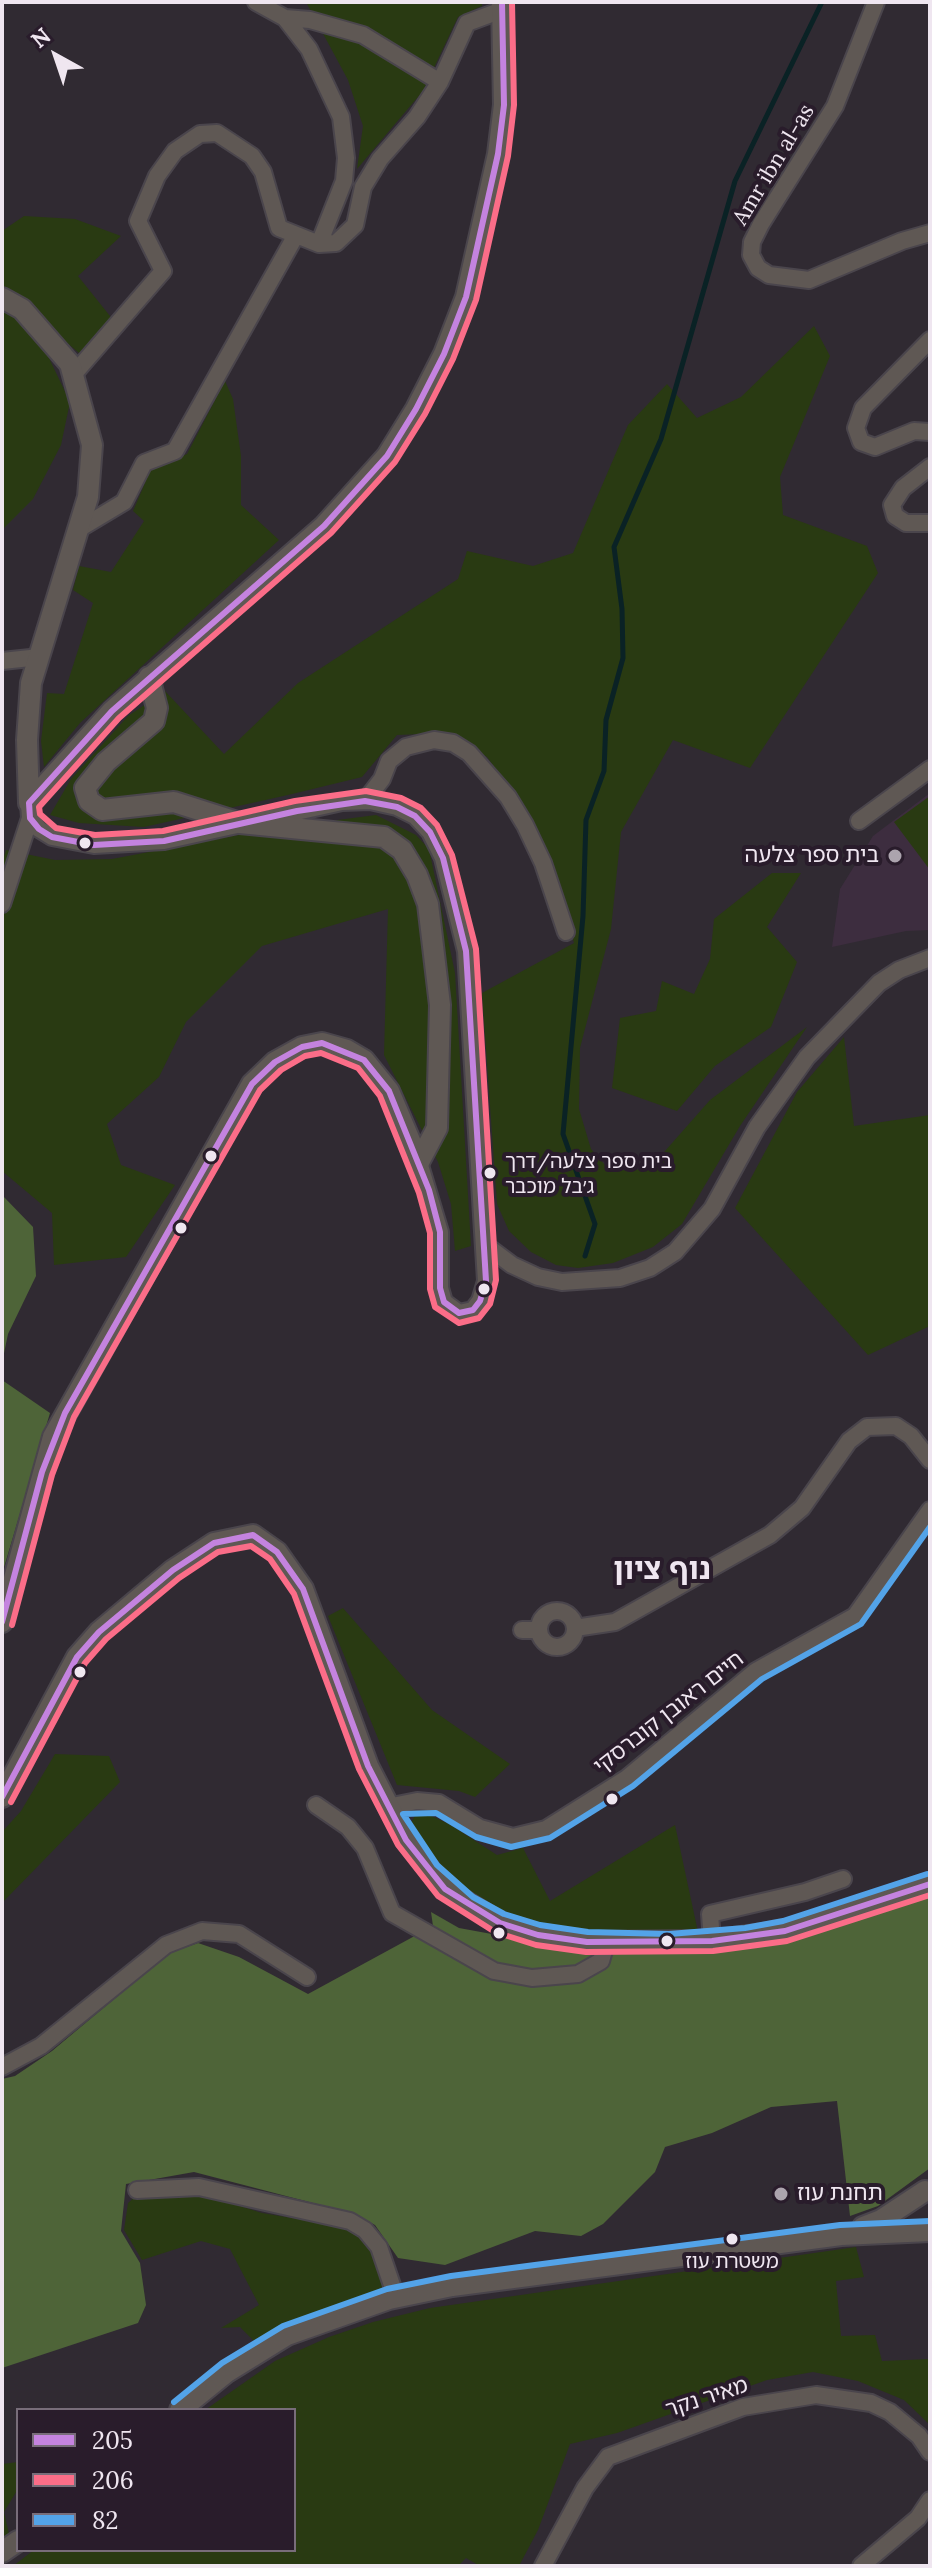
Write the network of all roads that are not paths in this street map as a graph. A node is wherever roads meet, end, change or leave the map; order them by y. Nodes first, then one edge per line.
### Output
1 (256, 2) edge
2 (876, 2) edge
3 (502, 6) edge
4 (285, 18) junction
5 (440, 82) junction
6 (930, 233) edge
7 (296, 235) junction
8 (319, 244) junction
9 (2, 298) edge
10 (930, 340) edge
11 (73, 375) junction
12 (930, 432) edge
13 (930, 467) edge
14 (930, 523) edge
15 (79, 529) junction
16 (40, 657) junction
17 (2, 661) edge
18 (149, 677) junction
19 (930, 769) edge
20 (365, 801) junction
21 (29, 810) junction
22 (859, 821) dead end
23 (240, 823) junction
24 (2, 904) edge
25 (566, 932) dead end
26 (930, 958) edge
27 (419, 1162) junction
28 (484, 1244) junction
29 (930, 1460) edge
30 (930, 1510) edge
31 (2, 1622) edge
32 (575, 1628) junction
33 (2, 1797) edge
34 (316, 1805) dead end
35 (387, 1807) junction
36 (843, 1879) dead end
37 (930, 1884) edge
38 (712, 1941) junction
39 (606, 1943) junction
40 (307, 1977) dead end
41 (2, 2067) edge
42 (928, 2187) edge
43 (137, 2190) dead end
44 (930, 2228) edge
45 (841, 2235) junction
46 (396, 2297) junction
47 (182, 2408) edge
48 (930, 2452) edge
49 (930, 2500) edge
50 (543, 2566) edge
51 (861, 2566) edge

1 - 4 street
2 - 6 street, Amr ibn al-as
3 - 5 street
3 - 18 street
4 - 5 street
4 - 8 street
5 - 8 street
7 - 8 street
7 - 11 street
7 - 15 street
9 - 11 street
10 - 12 street
11 - 15 street
13 - 14 street
15 - 16 street
16 - 17 street
16 - 21 street
18 - 21 street
18 - 23 street
19 - 22 street
20 - 23 street
20 - 25 street
20 - 28 street
21 - 23 street
21 - 24 street
23 - 27 street
26 - 28 street
27 - 28 street
27 - 31 street
29 - 32 street
30 - 35 street, חיים ראובן קוברסקי
32 - 32 street
33 - 35 street
34 - 39 street
35 - 39 street
36 - 38 street
37 - 38 street
38 - 39 street
40 - 41 street
42 - 44 street
42 - 45 street
43 - 46 street
44 - 45 street
45 - 46 street
46 - 47 street
48 - 50 street, מאיר נקר
49 - 51 street

